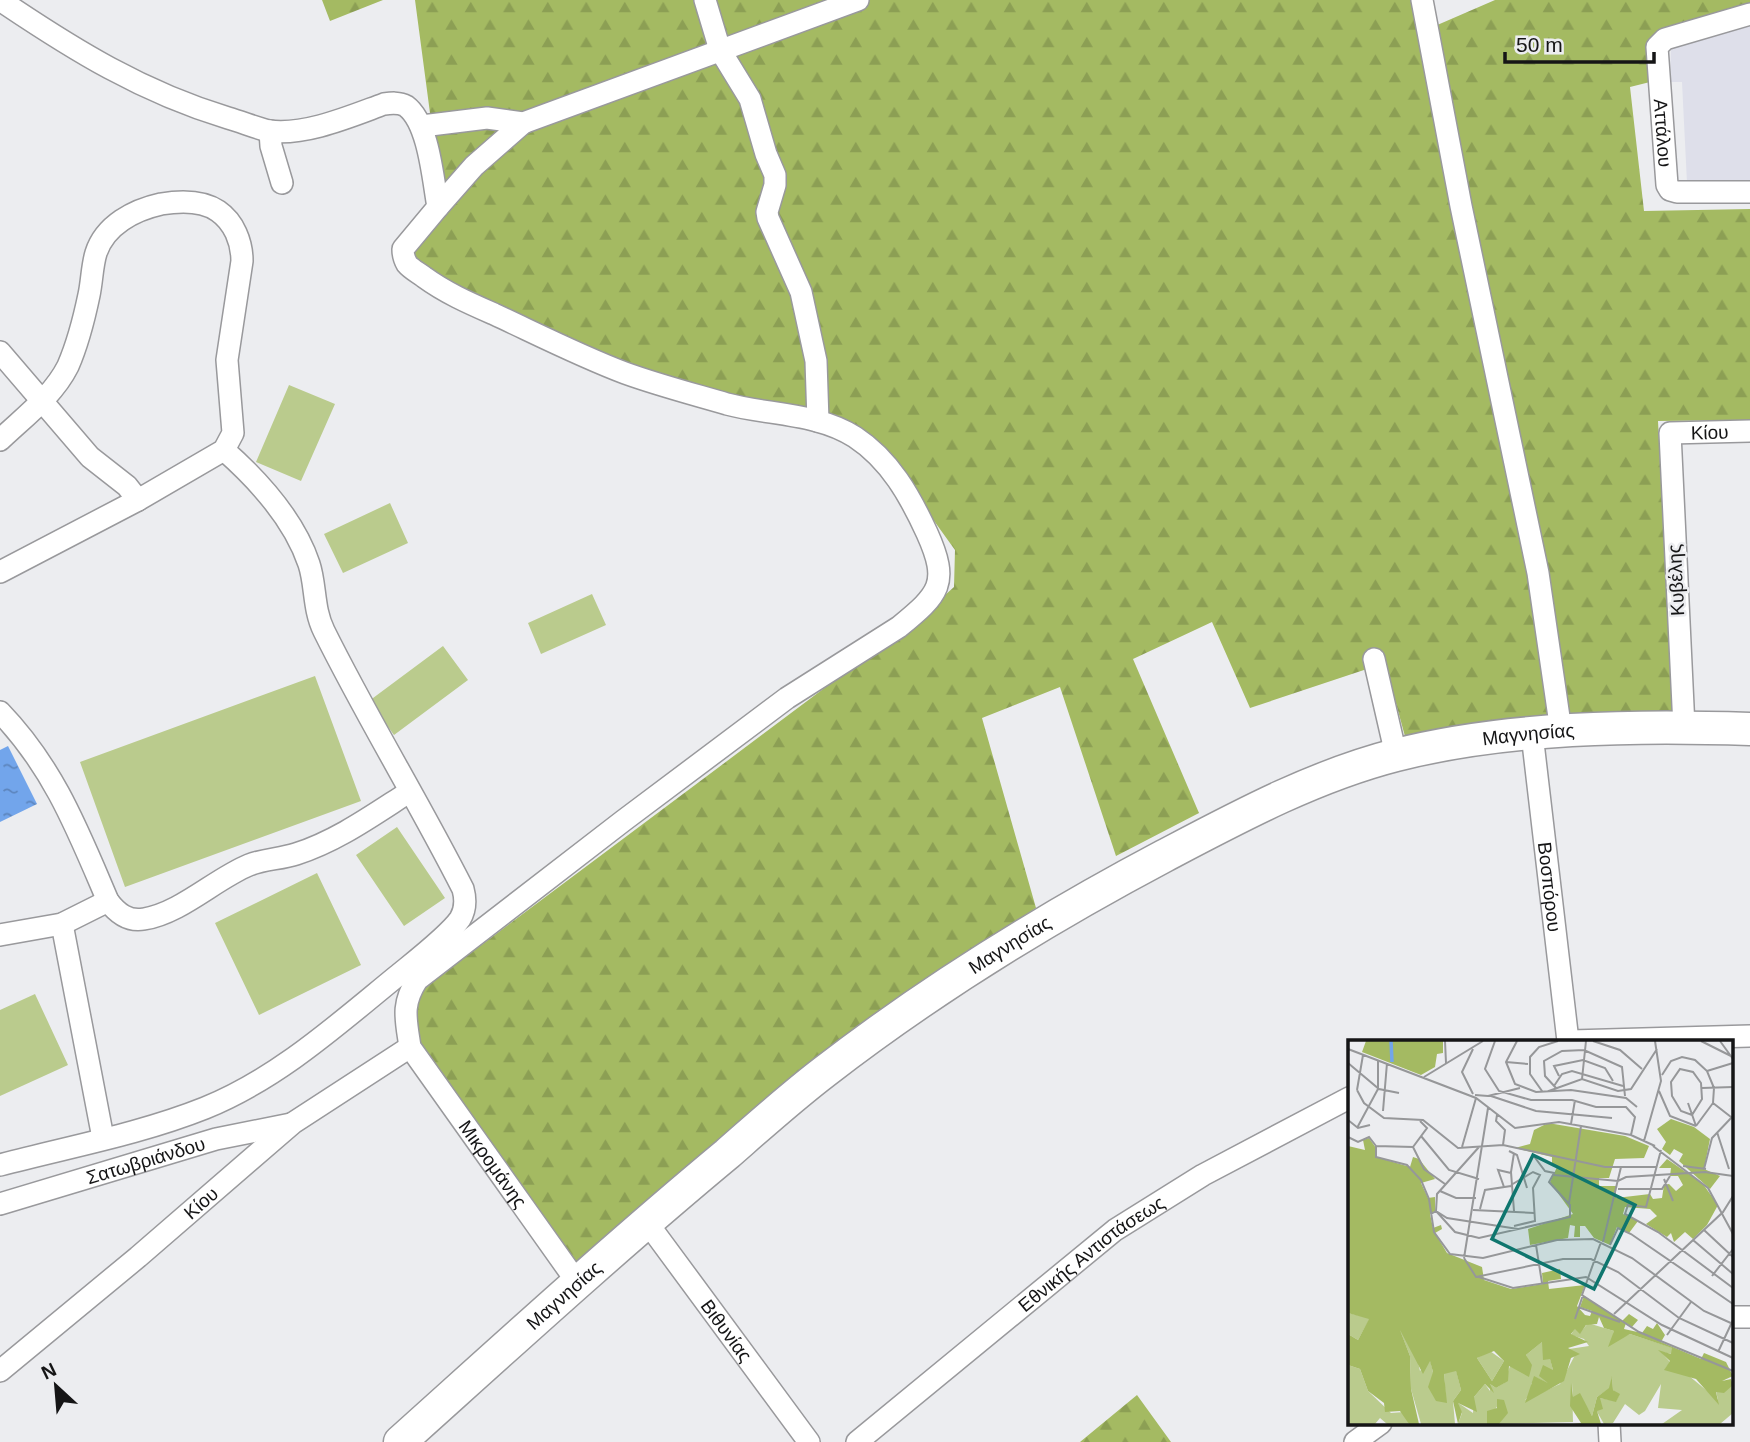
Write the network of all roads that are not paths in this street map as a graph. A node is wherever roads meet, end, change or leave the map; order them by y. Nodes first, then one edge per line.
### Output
1 (0, 0) edge
2 (705, 0) edge
3 (858, 0) edge
4 (1422, 0) edge
5 (1750, 14) edge
6 (720, 50) junction
7 (523, 123) junction
8 (422, 126) junction
9 (270, 131) junction
10 (282, 183) dead end
11 (1750, 192) edge
12 (438, 207) junction
13 (0, 352) edge
14 (43, 400) junction
15 (818, 421) junction
16 (1750, 431) edge
17 (1670, 433) joint
18 (0, 440) edge
19 (224, 450) junction
20 (138, 500) junction
21 (0, 572) edge
22 (1374, 659) dead end
23 (0, 712) edge
24 (1684, 727) junction
25 (1750, 729) edge
26 (1546, 732) junction
27 (1396, 755) junction
28 (409, 792) junction
29 (108, 901) junction
30 (62, 924) junction
31 (0, 935) edge
32 (1750, 1036) edge
33 (1569, 1040) edge
34 (1605, 1040) edge
35 (410, 1047) junction
36 (1348, 1099) edge
37 (293, 1123) junction
38 (103, 1138) junction
39 (0, 1165) edge
40 (0, 1204) edge
41 (646, 1221) junction
42 (576, 1282) junction
43 (1732, 1317) edge
44 (1750, 1317) edge
45 (0, 1371) edge
46 (1380, 1424) edge
47 (1609, 1424) edge
48 (400, 1442) edge
49 (808, 1442) edge
50 (857, 1442) edge
51 (1355, 1442) edge
52 (1610, 1442) edge

1 - 9 street
2 - 6 street
3 - 6 street
4 - 26 street, Βοσπόρου
5 - 11 street, Αττάλου
6 - 7 street
6 - 15 street
7 - 8 street
7 - 12 street
8 - 9 street
8 - 12 street
9 - 10 street
12 - 15 street
13 - 14 street
14 - 18 street
14 - 19 street
14 - 20 street
15 - 35 street
16 - 17 street, Κίου
17 - 24 street, Κυβέλης
19 - 20 street
19 - 28 street
20 - 21 street
22 - 27 street
23 - 29 street
24 - 25 street, Μαγνησίας
24 - 26 street, Μαγνησίας
26 - 27 street, Μαγνησίας
26 - 33 street, Βοσπόρου
27 - 41 street, Μαγνησίας
28 - 29 street
28 - 38 street
29 - 30 street
30 - 31 street
30 - 38 street
32 - 34 street
35 - 37 street, Κίου
35 - 42 street, Μικρομάνης
36 - 50 street, Εθνικής Αντιστάσεως
37 - 40 street, Σατωβριάνδου
37 - 45 street, Κίου
38 - 39 street
41 - 42 street, Μαγνησίας
41 - 49 street, Βιθυνίας
42 - 48 street, Μαγνησίας
43 - 44 street
46 - 51 street
47 - 52 street

